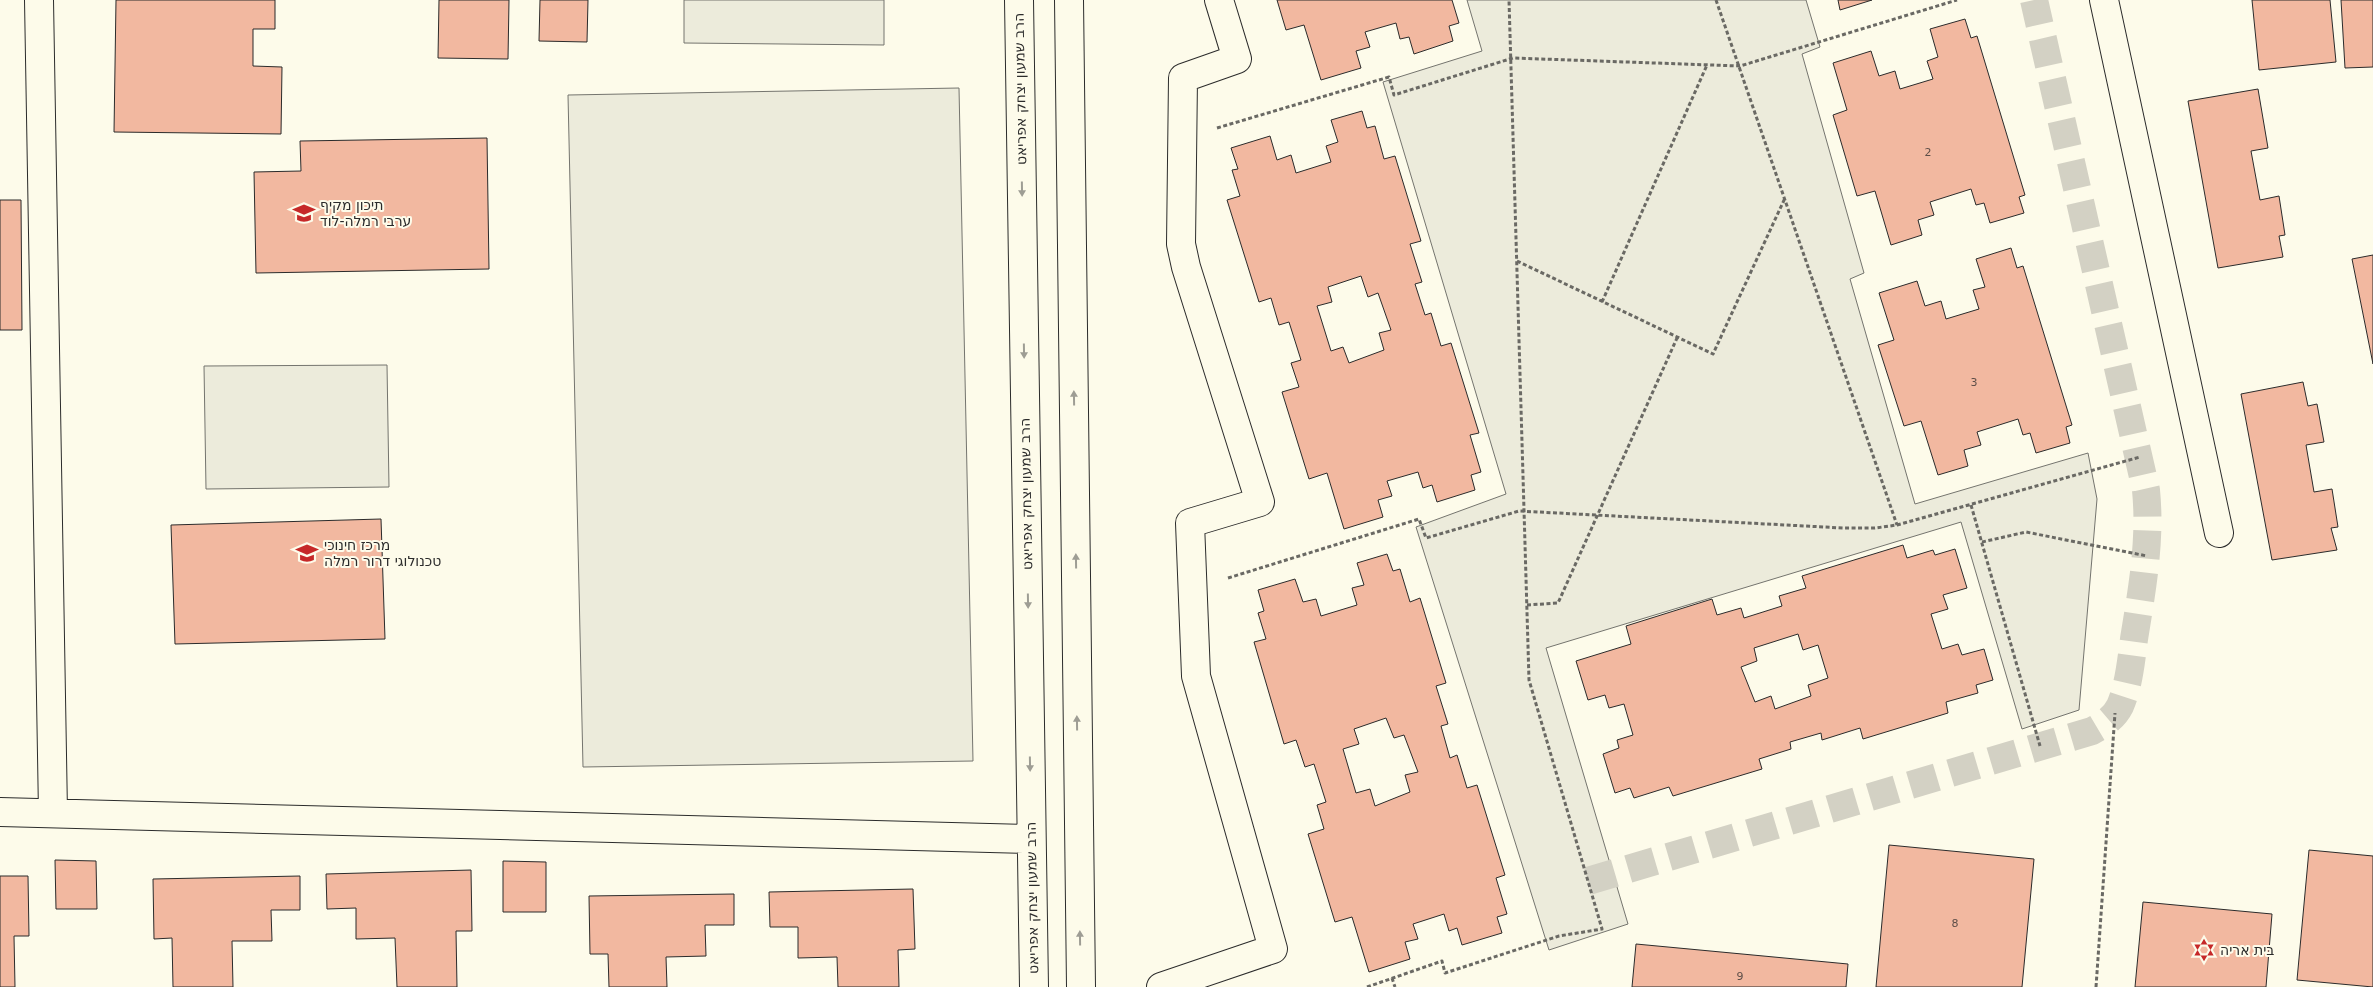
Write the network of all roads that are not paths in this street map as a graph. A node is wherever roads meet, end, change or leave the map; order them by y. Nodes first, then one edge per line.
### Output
1 (39, 0) edge
2 (1019, 0) edge
3 (1070, 0) edge
4 (1219, 0) edge
5 (2104, 0) edge
6 (2219, 533) dead end
7 (0, 812) edge
8 (54, 813) junction
9 (1031, 839) junction
10 (1034, 987) edge
11 (1081, 987) edge
12 (1161, 987) edge

1 - 8 street
2 -> 9 street, הרב שמעון יצחק אפריאט
11 -> 3 street
4 - 12 street
5 - 6 street
7 - 8 street
8 - 9 street
9 - 10 street, הרב שמעון יצחק אפריאט

